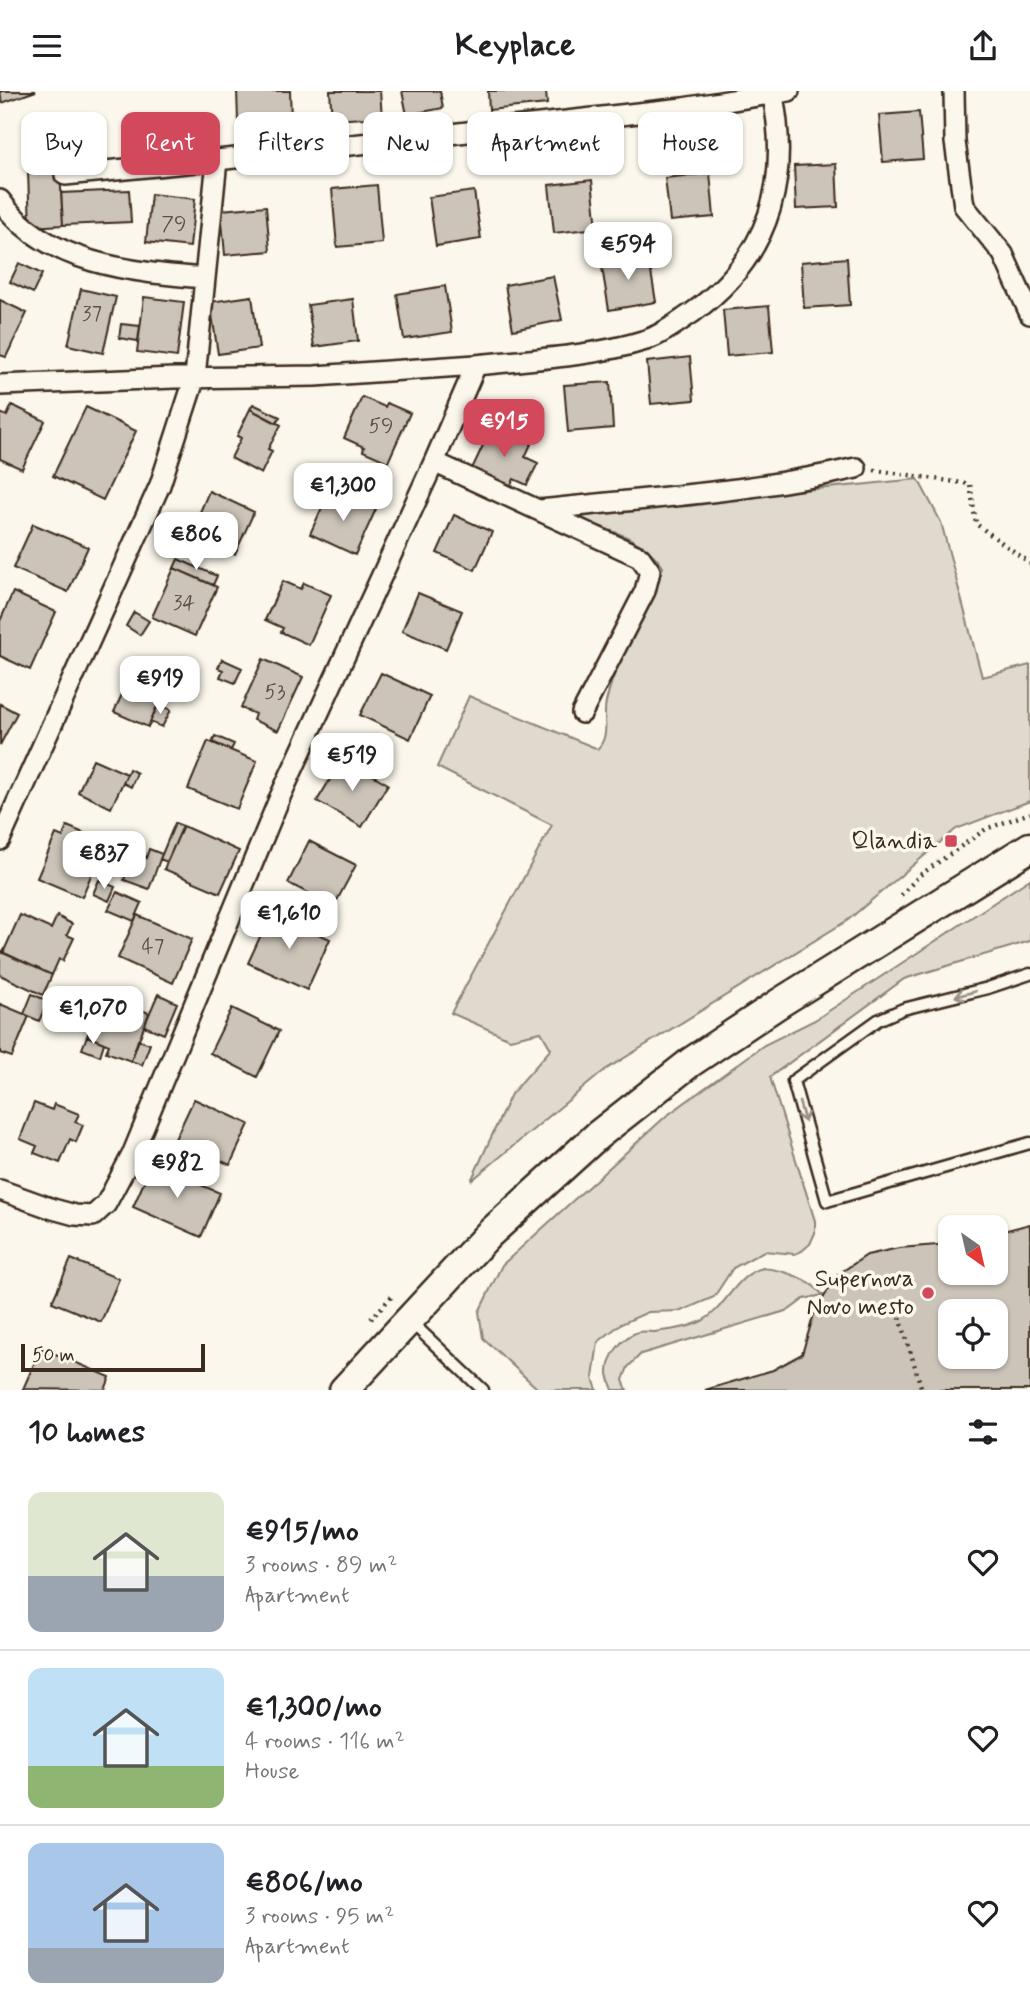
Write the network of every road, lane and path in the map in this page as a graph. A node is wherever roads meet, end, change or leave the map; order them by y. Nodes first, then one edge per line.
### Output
1 (954, 91) edge
2 (778, 92) edge
3 (220, 160) edge
4 (215, 175) edge
5 (0, 200) edge
6 (205, 278) junction
7 (1030, 314) edge
8 (476, 365) junction
9 (195, 377) junction
10 (0, 385) edge
11 (434, 462) junction
12 (856, 468) joint
13 (539, 510) junction
14 (1030, 563) edge
15 (582, 713) dead end
16 (0, 840) edge
17 (1030, 847) edge
18 (1030, 974) edge
19 (1030, 1143) edge
20 (0, 1190) edge
21 (897, 1304) dead end
22 (409, 1321) junction
23 (344, 1390) edge
24 (484, 1390) edge
25 (922, 1390) edge

1 - 7 street
2 - 3 street
2 - 8 street
4 - 6 street
5 - 6 street
6 - 9 street
8 - 9 street
8 - 11 street
9 - 10 street
9 - 16 street
11 - 13 street
11 - 20 street
12 - 13 street
12 - 14 path
13 - 15 street
17 - 22 main road
18 -> 19 lane
21 - 25 path
22 - 23 main road
22 - 24 lane

